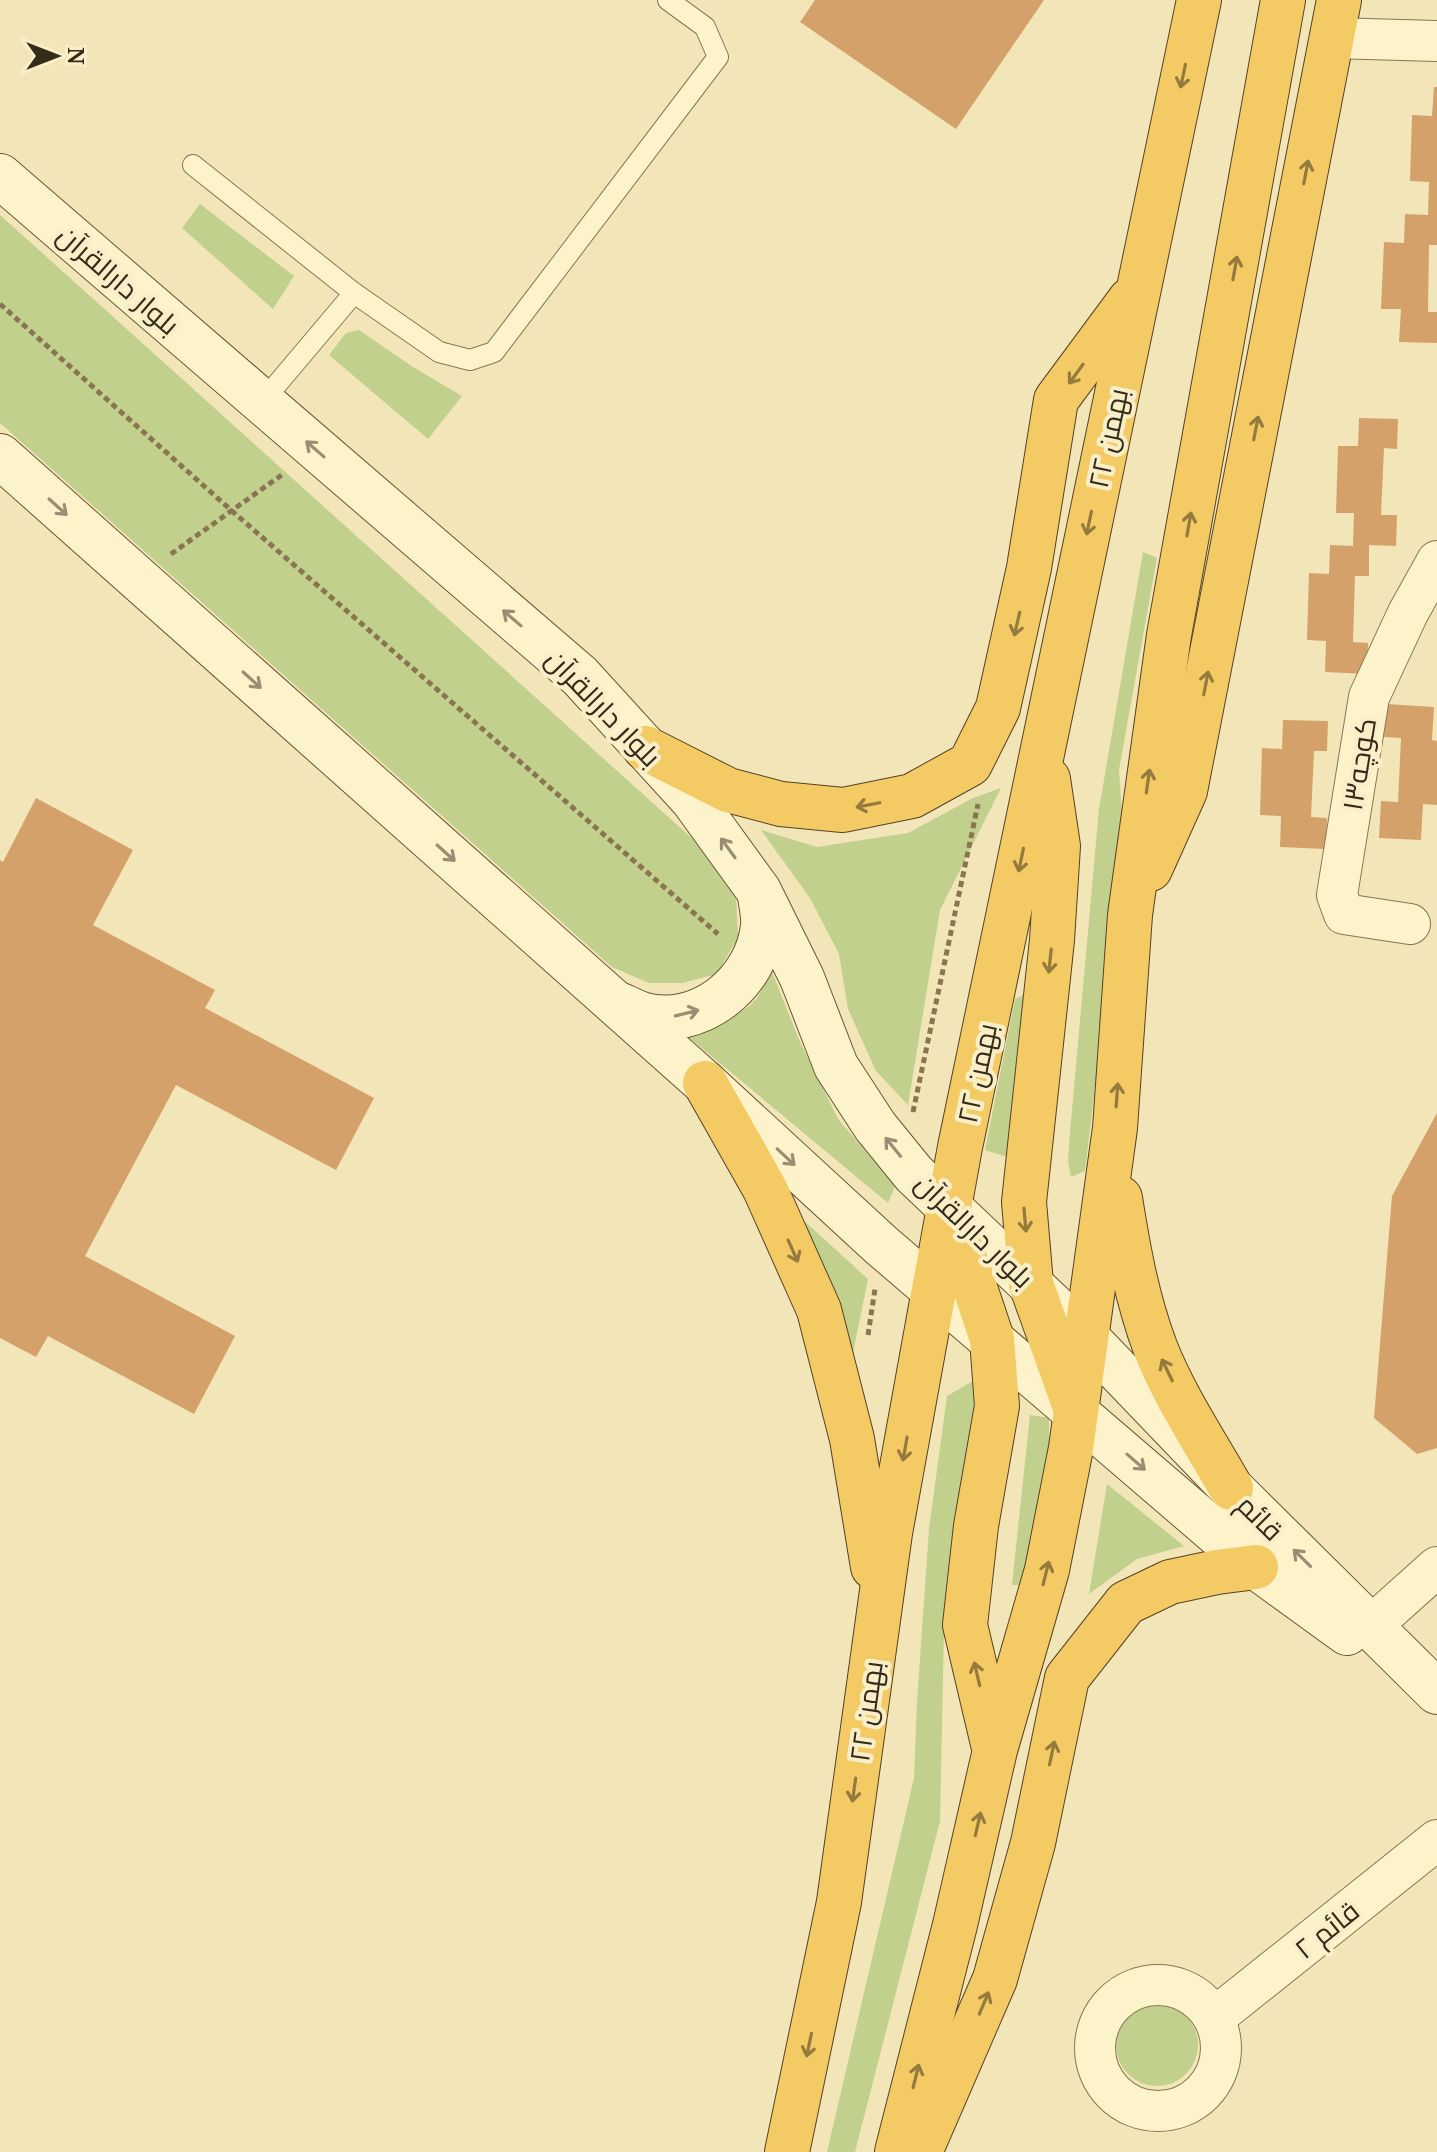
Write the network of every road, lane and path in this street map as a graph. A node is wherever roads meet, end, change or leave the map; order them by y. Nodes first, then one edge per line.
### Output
1 (668, 0) edge
2 (1199, 0) edge
3 (1283, 0) edge
4 (1335, 19) edge
5 (1437, 41) edge
6 (193, 165) dead end
7 (0, 176) edge
8 (1138, 288) junction
9 (354, 293) junction
10 (0, 304) edge
11 (262, 402) junction
12 (316, 449) junction
13 (0, 456) edge
14 (232, 511) junction
15 (1437, 561) edge
16 (137, 578) junction
17 (1043, 745) junction
18 (645, 748) junction
19 (979, 799) dead end
20 (759, 891) junction
21 (1130, 915) junction
22 (1410, 924) dead end
23 (612, 1001) junction
24 (705, 1083) junction
25 (1112, 1150) junction
26 (903, 1160) junction
27 (949, 1207) junction
28 (881, 1245) junction
29 (1031, 1284) junction
30 (934, 1290) junction
31 (867, 1339) dead end
32 (992, 1339) junction
33 (1088, 1339) junction
34 (996, 1390) junction
35 (913, 1402) junction
36 (1077, 1411) junction
37 (1231, 1488) junction
38 (1256, 1567) junction
39 (1437, 1567) edge
40 (880, 1606) junction
41 (1371, 1626) junction
42 (1437, 1692) edge
43 (1437, 1698) edge
44 (995, 1750) junction
45 (1437, 1840) edge
46 (1214, 2018) dead end
47 (787, 2152) edge
48 (897, 2152) edge
49 (920, 2152) edge

1 - 9 lane
2 -> 8 highway, ۲۲ بهمن
21 -> 3 highway
4 - 5 street
21 -> 4 highway
6 - 9 lane
7 - 11 main road, بلوار دارالقرآن
8 -> 17 highway, ۲۲ بهمن
8 -> 18 highway
9 - 11 lane
10 - 14 path
12 -> 11 main road, بلوار دارالقرآن
12 - 14 path
18 -> 12 main road, بلوار دارالقرآن
13 -> 16 main road
14 - 16 path
14 - 20 path
15 - 22 street, کوچه۱۳
16 -> 23 main road
17 -> 27 highway, ۲۲ بهمن
17 -> 29 highway
20 -> 18 main road, بلوار دارالقرآن
19 - 26 path
23 -> 20 main road
26 -> 20 main road, بلوار دارالقرآن
25 -> 21 highway
23 - 24 main road
24 -> 28 main road
24 -> 40 highway
25 - 33 highway
37 -> 25 highway
26 - 27 main road, بلوار دارالقرآن
27 - 29 main road, بلوار دارالقرآن
27 - 30 highway, ۲۲ بهمن
27 - 32 highway
28 - 30 main road
28 - 31 path
29 - 33 main road, بلوار دارالقرآن
29 - 36 highway
30 - 32 main road
30 - 35 highway, ۲۲ بهمن
32 - 34 highway
32 - 36 main road
33 - 36 highway
33 - 37 main road, قائم
34 - 35 highway
44 -> 34 highway
35 -> 40 highway, ۲۲ بهمن
36 -> 38 main road, قائم
44 -> 36 highway
41 -> 37 main road, قائم
38 - 43 main road, قائم
49 -> 38 highway
39 - 41 street
40 -> 47 highway, ۲۲ بهمن
41 - 42 main road, قائم
48 -> 44 highway
45 - 46 street, قائم ۲

